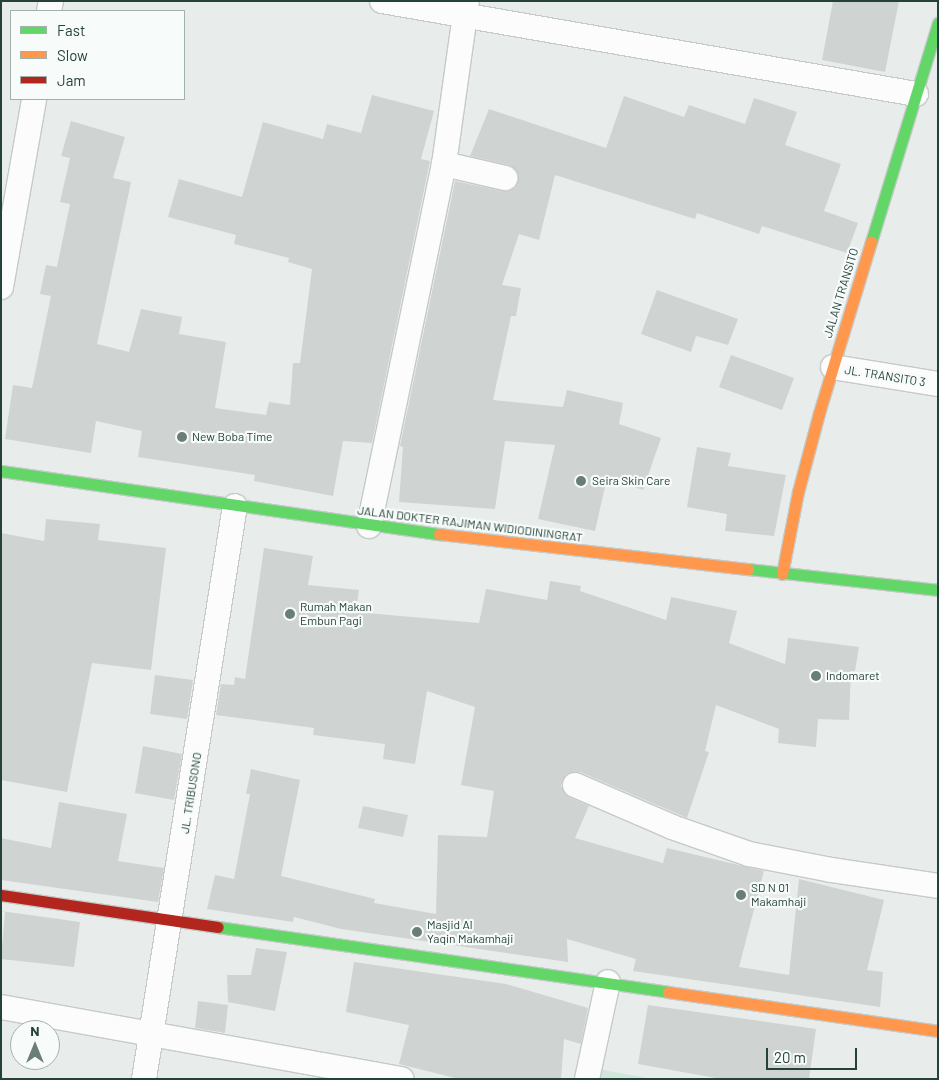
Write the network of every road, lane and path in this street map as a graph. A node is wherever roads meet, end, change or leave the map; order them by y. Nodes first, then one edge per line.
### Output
1 (382, 1) edge
2 (465, 8) edge
3 (938, 23) edge
4 (916, 94) junction
5 (34, 100) edge
6 (444, 164) junction
7 (505, 178) dead end
8 (1, 287) edge
9 (833, 367) junction
10 (938, 384) edge
11 (1, 471) edge
12 (235, 506) junction
13 (369, 526) junction
14 (782, 574) junction
15 (938, 590) edge
16 (575, 786) dead end
17 (938, 886) edge
18 (1, 894) edge
19 (172, 917) junction
20 (608, 982) junction
21 (1, 1008) edge
22 (938, 1030) edge
23 (151, 1034) junction
24 (144, 1079) edge
25 (402, 1079) edge
26 (587, 1079) edge

1 - 2 street
2 - 4 street
2 - 6 street
3 - 4 main road, JALAN TRANSITO
4 - 9 main road, JALAN TRANSITO
5 - 8 street
6 - 7 street
6 - 13 street
9 - 10 street, JL. TRANSITO 3
9 - 14 main road, JALAN TRANSITO
11 - 12 main road, JALAN DOKTER RAJIMAN WIDIODININGRAT
12 - 13 main road, JALAN DOKTER RAJIMAN WIDIODININGRAT
12 - 19 street, JL. TRIBUSONO
13 - 14 main road, JALAN DOKTER RAJIMAN WIDIODININGRAT
14 - 15 main road, JALAN DOKTER RAJIMAN WIDIODININGRAT
16 - 17 street
18 - 19 main road
19 - 20 main road
19 - 23 street, JL. TRIBUSONO
20 - 22 main road
20 - 26 street
21 - 23 street
23 - 24 street, JL. TRIBUSONO
23 - 25 street

